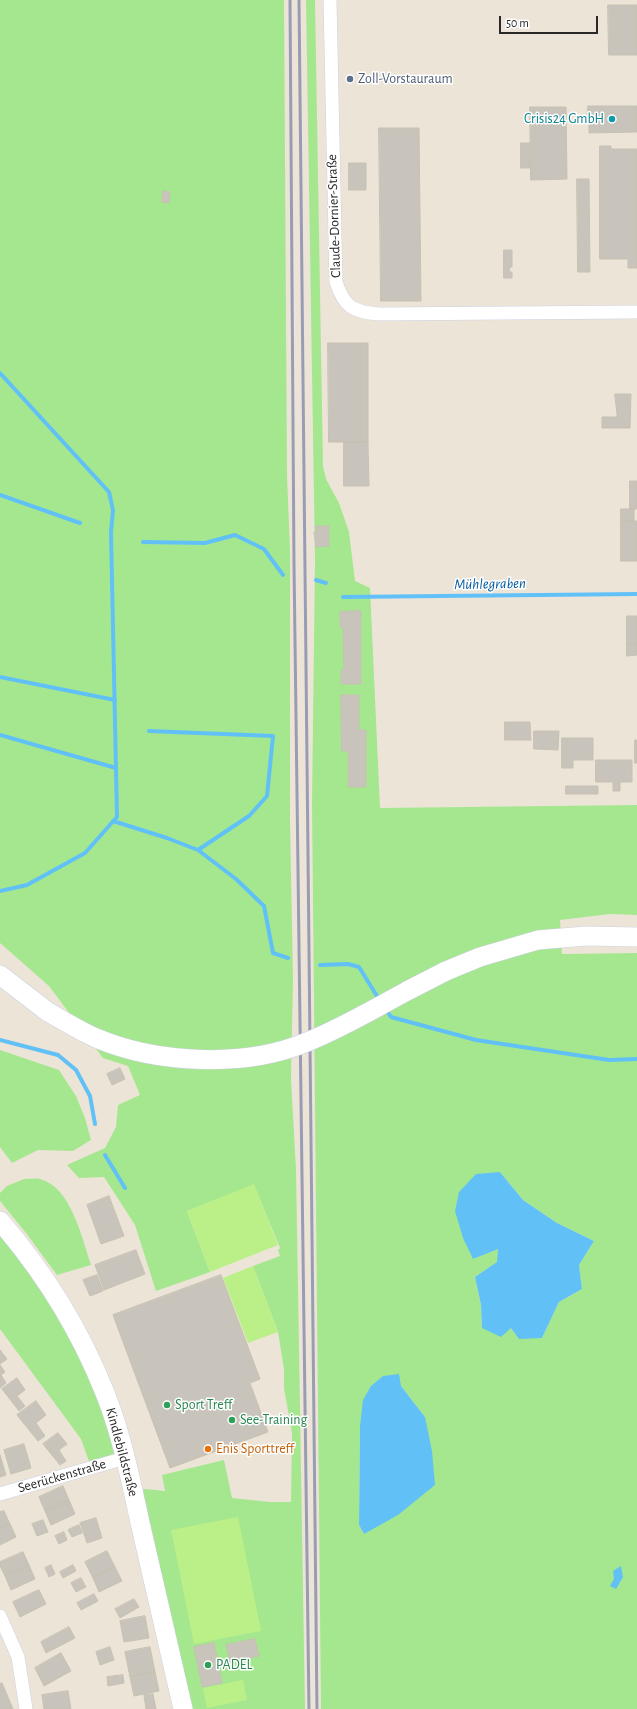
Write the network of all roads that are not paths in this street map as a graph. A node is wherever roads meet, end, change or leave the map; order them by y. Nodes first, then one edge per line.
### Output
1 (330, 0) edge
2 (637, 312) edge
3 (636, 938) edge
4 (0, 975) edge
5 (0, 1221) edge
6 (125, 1458) junction
7 (0, 1494) edge
8 (0, 1616) edge
9 (26, 1709) edge
10 (183, 1709) edge

1 - 2 street, Claude-Dornier-Straße
3 - 4 main road, bridge
5 - 6 main road, Kindlebildstraße
6 - 7 street, Seerückenstraße
6 - 10 main road, Kindlebildstraße
8 - 9 street

